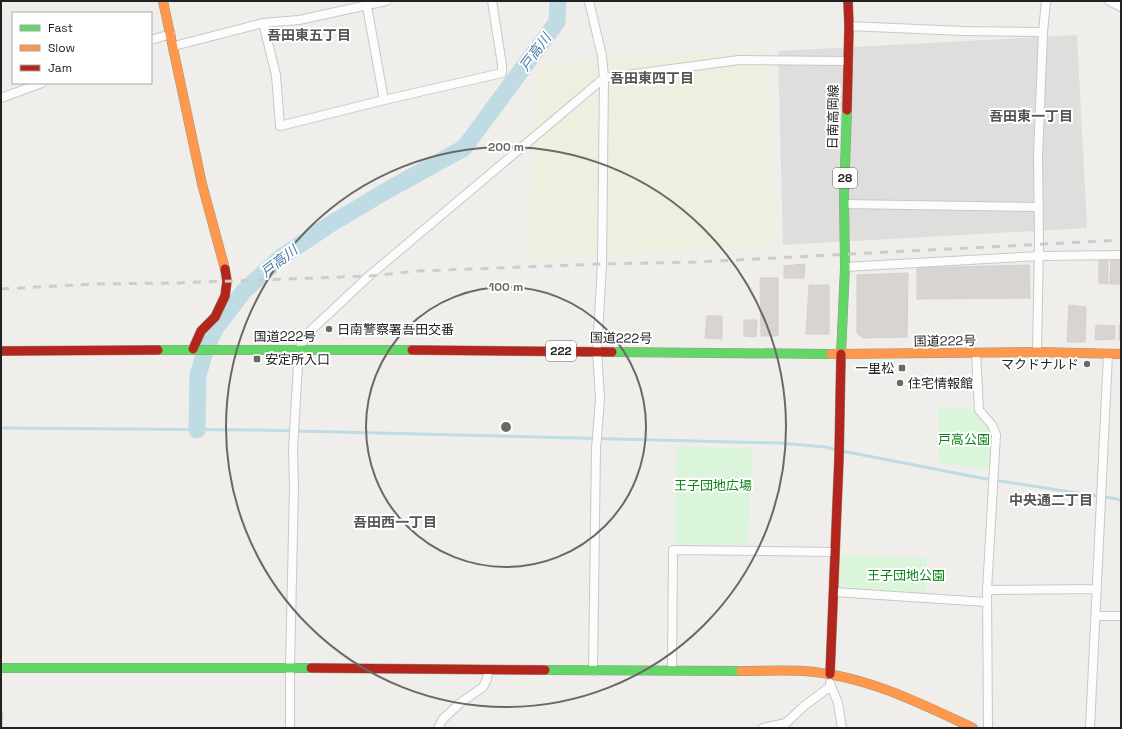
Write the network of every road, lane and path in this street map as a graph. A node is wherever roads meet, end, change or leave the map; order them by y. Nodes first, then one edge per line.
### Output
1 (163, 1) edge
2 (386, 1) edge
3 (492, 1) edge
4 (589, 1) edge
5 (848, 1) edge
6 (1046, 1) edge
7 (1109, 1) edge
8 (366, 3) edge
9 (1121, 7) edge
10 (263, 23) junction
11 (849, 26) junction
12 (1043, 32) junction
13 (171, 34) junction
14 (152, 40) edge
15 (174, 46) junction
16 (847, 61) junction
17 (604, 78) junction
18 (39, 84) edge
19 (1, 98) edge
20 (384, 100) junction
21 (844, 204) junction
22 (1038, 207) junction
23 (1121, 255) edge
24 (1039, 256) junction
25 (845, 267) junction
26 (193, 349) junction
27 (299, 349) junction
28 (1, 351) edge
29 (597, 351) junction
30 (1037, 352) junction
31 (976, 353) junction
32 (841, 354) junction
33 (1108, 354) junction
34 (1121, 354) edge
35 (835, 552) junction
36 (1096, 589) junction
37 (987, 590) junction
38 (834, 592) junction
39 (986, 602) junction
40 (1096, 616) junction
41 (1121, 616) edge
42 (290, 667) junction
43 (1, 668) edge
44 (488, 670) junction
45 (593, 670) junction
46 (672, 670) junction
47 (830, 674) junction
48 (830, 686) junction
49 (290, 728) edge
50 (438, 728) edge
51 (763, 728) edge
52 (842, 728) edge
53 (973, 728) edge
54 (988, 728) edge
55 (1090, 728) edge

1 - 13 main road
2 - 8 street
3 - 20 street
4 - 17 street
5 - 11 main road, 日南高岡線 / 28
6 - 12 street
7 - 9 street
8 - 10 street
8 - 20 street
10 - 15 street
10 - 20 street
11 - 12 street
11 - 16 main road, 日南高岡線 / 28
12 - 22 street
13 - 14 street
13 - 15 main road
15 - 26 main road
16 - 17 street
16 - 21 main road, 日南高岡線 / 28
17 - 27 street
17 - 29 street
18 - 19 street
21 - 22 street
21 - 25 main road, 日南高岡線 / 28
22 - 24 street
23 - 24 street
24 - 25 street
24 - 30 street
25 - 32 main road, 日南高岡線 / 28
26 - 27 main road, 国道222号 / 222
26 - 28 main road, 国道222号 / 222
27 - 29 main road, 国道222号 / 222
27 - 42 street
29 - 32 main road, 国道222号 / 222
29 - 45 street
30 - 31 main road, 国道222号 / 222
30 - 33 main road, 国道222号 / 222
31 - 32 main road, 国道222号 / 222
31 - 37 street
32 - 35 main road, 日南高岡線
33 - 34 main road, 国道222号 / 222
33 - 36 street
35 - 38 main road, 日南高岡線
35 - 46 street
36 - 37 street
36 - 40 street
37 - 39 street
38 - 39 street
38 - 47 main road, 日南高岡線
39 - 54 street
40 - 41 street
40 - 55 street
42 - 43 main road
42 - 44 main road
42 - 49 street
44 - 45 main road
44 - 50 street
45 - 46 main road
46 - 47 main road
47 - 48 street
47 - 53 main road
48 - 51 street
48 - 52 street

